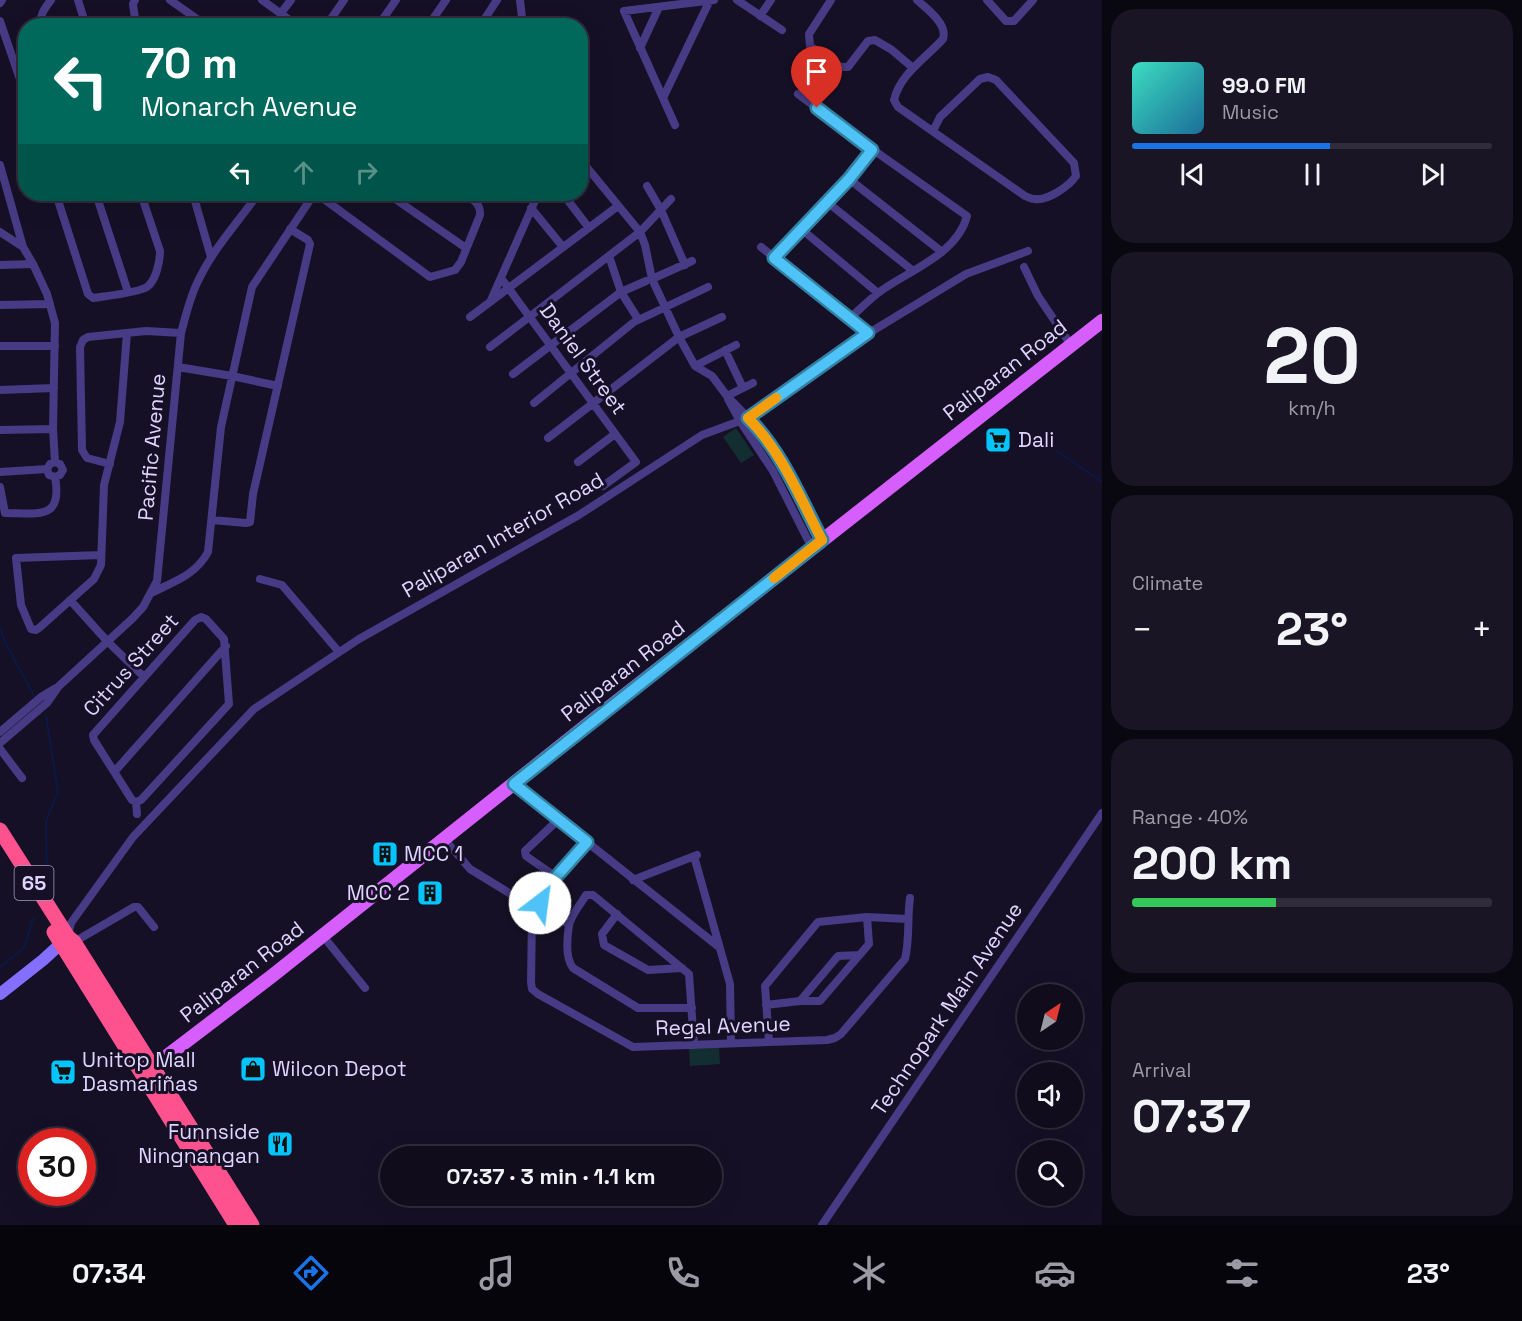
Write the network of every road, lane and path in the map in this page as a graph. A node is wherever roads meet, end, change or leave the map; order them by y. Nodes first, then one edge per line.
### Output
1 (51, 0) edge
2 (78, 0) edge
3 (135, 0) edge
4 (170, 0) edge
5 (262, 0) edge
6 (291, 0) edge
7 (344, 0) edge
8 (396, 0) edge
9 (446, 0) edge
10 (497, 0) edge
11 (520, 0) edge
12 (712, 0) edge
13 (738, 0) edge
14 (771, 0) edge
15 (831, 0) edge
16 (917, 0) edge
17 (987, 0) edge
18 (1033, 0) edge
19 (659, 7) junction
20 (281, 13) junction
21 (760, 16) junction
22 (41, 18) edge
23 (84, 18) edge
24 (135, 18) edge
25 (196, 18) edge
26 (288, 18) edge
27 (332, 18) edge
28 (384, 18) edge
29 (434, 18) edge
30 (485, 18) edge
31 (522, 18) edge
32 (0, 21) edge
33 (782, 30) dead end
34 (640, 48) junction
35 (914, 68) junction
36 (18, 74) edge
37 (798, 94) dead end
38 (663, 98) junction
39 (675, 125) dead end
40 (933, 131) junction
41 (872, 150) junction
42 (0, 165) edge
43 (588, 169) edge
44 (849, 179) junction
45 (647, 186) dead end
46 (671, 200) dead end
47 (58, 201) edge
48 (98, 201) edge
49 (143, 201) edge
50 (195, 201) edge
51 (253, 201) edge
52 (310, 201) edge
53 (325, 201) edge
54 (398, 201) edge
55 (474, 201) edge
56 (534, 201) edge
57 (568, 201) edge
58 (827, 202) junction
59 (618, 206) junction
60 (531, 208) junction
61 (661, 210) junction
62 (589, 228) junction
63 (800, 228) junction
64 (290, 229) junction
65 (0, 232) edge
66 (640, 232) junction
67 (23, 247) junction
68 (761, 247) dead end
69 (466, 248) junction
70 (563, 248) junction
71 (1028, 251) dead end
72 (942, 252) junction
73 (609, 256) junction
74 (211, 257) junction
75 (774, 258) junction
76 (33, 264) junction
77 (0, 265) edge
78 (1024, 267) dead end
79 (912, 270) junction
80 (501, 278) junction
81 (649, 280) junction
82 (708, 287) dead end
83 (508, 288) junction
84 (128, 292) junction
85 (621, 292) junction
86 (878, 293) junction
87 (490, 301) junction
88 (50, 304) junction
89 (0, 305) edge
90 (665, 306) junction
91 (470, 317) dead end
92 (722, 317) dead end
93 (530, 318) junction
94 (850, 318) junction
95 (638, 319) junction
96 (1102, 321) edge
97 (127, 333) junction
98 (181, 333) junction
99 (868, 333) junction
100 (679, 337) junction
101 (736, 345) dead end
102 (1071, 345) junction
103 (0, 346) edge
104 (55, 346) junction
105 (550, 346) junction
106 (490, 347) dead end
107 (726, 350) junction
108 (695, 366) junction
109 (178, 367) junction
110 (513, 374) dead end
111 (571, 375) junction
112 (232, 376) junction
113 (753, 383) dead end
114 (278, 386) junction
115 (54, 388) junction
116 (744, 388) junction
117 (0, 390) edge
118 (727, 396) junction
119 (593, 402) junction
120 (534, 403) dead end
121 (744, 420) junction
122 (53, 429) junction
123 (0, 430) edge
124 (615, 434) junction
125 (548, 438) dead end
126 (55, 462) junction
127 (578, 462) dead end
128 (110, 464) junction
129 (47, 469) junction
130 (0, 472) edge
131 (55, 477) junction
132 (603, 486) dead end
133 (0, 487) edge
134 (799, 495) junction
135 (788, 500) junction
136 (212, 520) junction
137 (817, 544) junction
138 (101, 555) junction
139 (260, 579) dead end
140 (150, 593) junction
141 (70, 600) junction
142 (107, 641) junction
143 (226, 646) junction
144 (339, 652) junction
145 (144, 677) junction
146 (4, 732) edge
147 (0, 742) edge
148 (0, 749) edge
149 (115, 771) junction
150 (22, 778) dead end
151 (514, 784) junction
152 (134, 801) junction
153 (1102, 813) edge
154 (137, 814) dead end
155 (558, 820) junction
156 (0, 830) edge
157 (447, 838) junction
158 (587, 842) junction
159 (0, 847) edge
160 (556, 877) junction
161 (633, 880) junction
162 (910, 898) dead end
163 (538, 901) junction
164 (527, 904) junction
165 (542, 912) junction
166 (617, 914) junction
167 (532, 917) junction
168 (867, 917) junction
169 (907, 918) junction
170 (569, 924) junction
171 (154, 927) dead end
172 (323, 936) junction
173 (67, 941) junction
174 (720, 947) junction
175 (859, 955) junction
176 (682, 968) junction
177 (365, 988) dead end
178 (0, 994) edge
179 (800, 1001) junction
180 (766, 1005) junction
181 (692, 1008) junction
182 (769, 1041) junction
183 (731, 1042) junction
184 (694, 1045) junction
185 (147, 1071) junction
186 (236, 1225) edge
187 (252, 1225) edge
188 (822, 1225) edge

1 - 22 street
2 - 23 street
3 - 24 street
4 - 25 street
5 - 20 street
6 - 20 street
7 - 27 street
8 - 28 street
9 - 29 street
10 - 30 street
11 - 31 street
12 - 19 street
12 - 38 street
13 - 21 street
14 - 21 street
15 - 35 street
16 - 35 street
17 - 18 street
19 - 34 street
19 - 34 street
20 - 26 street
21 - 33 street
32 - 36 street
34 - 38 street
35 - 40 street
37 - 41 street
38 - 39 street
40 - 40 street
41 - 44 street
41 - 72 street
42 - 67 street
43 - 59 street
44 - 58 street
44 - 72 street
45 - 61 street
46 - 61 street
47 - 84 street
48 - 84 street
49 - 84 street
50 - 74 street
51 - 74 street, Pacific Avenue
52 - 64 street
53 - 69 street
54 - 69 street
55 - 69 street
56 - 60 street
57 - 62 street
58 - 63 street
58 - 79 street
59 - 62 street
59 - 66 street
60 - 70 street
60 - 80 street
61 - 66 street
61 - 81 street
62 - 70 street
63 - 75 street
63 - 86 street
64 - 112 street
64 - 114 street
65 - 67 street
66 - 73 street
66 - 81 street
67 - 76 street
68 - 75 street
70 - 83 street
71 - 99 street, Paliparan Interior Road
72 - 79 street
73 - 85 street
73 - 93 street
74 - 98 street, Pacific Avenue
75 - 94 street
76 - 77 street
76 - 88 street
78 - 102 street
79 - 86 street
80 - 83 street, Daniel Street
80 - 87 street
81 - 85 street
81 - 90 street
82 - 90 street
83 - 87 street
83 - 93 street, Daniel Street
85 - 95 street
85 - 105 street
86 - 94 street
87 - 91 street
88 - 89 street
88 - 104 street
90 - 95 street
90 - 100 street
92 - 100 street
93 - 105 street, Daniel Street
93 - 106 street
94 - 99 street
95 - 111 street
96 - 102 main road, Paliparan Road
97 - 98 street
97 - 128 street
97 - 128 street
98 - 109 street, Pacific Avenue
99 - 121 street, Paliparan Interior Road
100 - 108 street
100 - 119 street
101 - 107 street
102 - 137 main road, Paliparan Road
103 - 104 street
104 - 115 street
105 - 110 street
105 - 111 street, Daniel Street
107 - 108 street
107 - 116 street
108 - 118 street
109 - 112 street
109 - 140 street, Pacific Avenue
111 - 119 street, Daniel Street
111 - 120 street
112 - 114 street
112 - 136 street
113 - 116 street
114 - 136 street
115 - 117 street
115 - 122 street
116 - 118 street
118 - 121 street
119 - 124 street, Daniel Street
119 - 125 street
121 - 134 street
121 - 135 street
121 - 144 street, Paliparan Interior Road
122 - 123 street
122 - 126 street
124 - 127 street
124 - 132 street, Daniel Street
126 - 129 street
126 - 131 street
128 - 138 street
129 - 130 street
129 - 131 street
131 - 133 street
134 - 135 street
134 - 137 street
135 - 137 street
136 - 140 street
137 - 151 main road, Paliparan Road
138 - 141 street
138 - 141 street
139 - 144 street
140 - 142 street, Pacific Avenue
141 - 142 street
142 - 145 street
142 - 146 street, Pacific Avenue
143 - 145 street, Citrus Street
143 - 149 street
143 - 152 street
144 - 173 street, Paliparan Interior Road
145 - 149 street, Citrus Street
146 - 147 street, Pacific Avenue
148 - 150 street
149 - 152 street
151 - 155 street
151 - 157 main road, Paliparan Road
152 - 154 street
153 - 188 street, Technopark Main Avenue
155 - 158 street
155 - 160 street
156 - 173 highway, 65
157 - 164 street
157 - 172 main road, Paliparan Road
158 - 160 street
158 - 161 street
159 - 173 highway, 65
160 - 163 street
161 - 174 street
161 - 174 street
162 - 169 street, Regal Avenue
163 - 164 street
163 - 165 street
164 - 167 street
165 - 167 street
165 - 170 street
166 - 170 street
166 - 176 street
166 - 176 street
167 - 184 street, Regal Avenue
168 - 169 street
168 - 175 street
168 - 180 street
169 - 182 street, Regal Avenue
170 - 181 street
171 - 173 street
172 - 177 street
172 - 185 main road, Paliparan Road
173 - 178 main road
173 - 185 highway, 65
174 - 183 street
175 - 179 street
175 - 179 street
176 - 181 street
179 - 180 street
180 - 182 street
181 - 184 street
182 - 183 street, Regal Avenue
183 - 184 street, Regal Avenue
185 - 186 highway, 65
185 - 187 highway, 65

